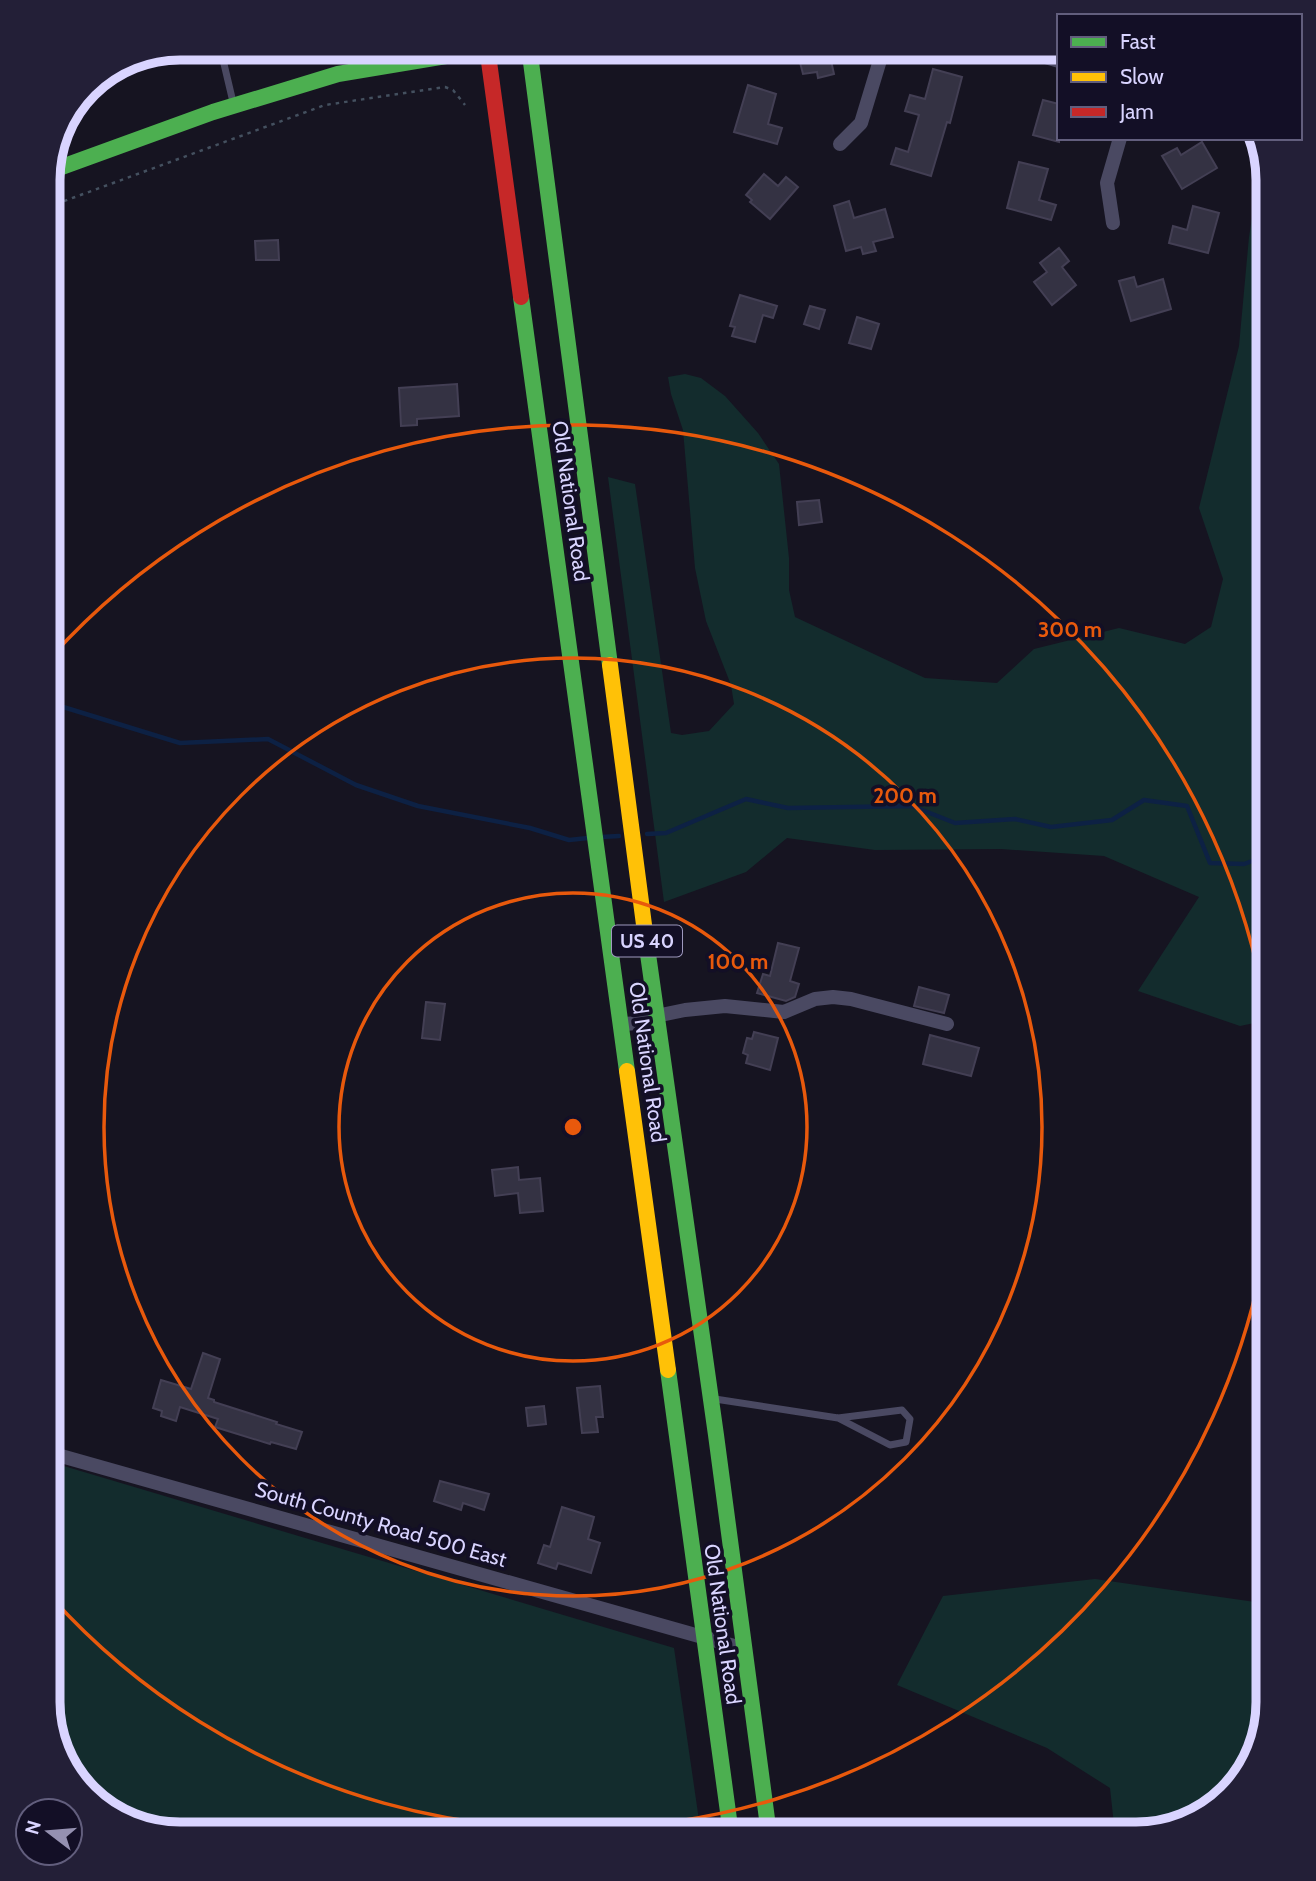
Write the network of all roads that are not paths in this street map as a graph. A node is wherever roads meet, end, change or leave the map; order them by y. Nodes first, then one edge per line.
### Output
1 (223, 60) edge
2 (420, 60) edge
3 (492, 60) edge
4 (531, 60) edge
5 (880, 60) edge
6 (234, 106) junction
7 (1119, 140) edge
8 (840, 144) dead end
9 (61, 168) edge
10 (1112, 223) dead end
11 (656, 1016) junction
12 (622, 1024) junction
13 (947, 1024) dead end
14 (710, 1398) junction
15 (838, 1418) junction
16 (60, 1456) edge
17 (704, 1637) junction
18 (745, 1649) junction
19 (729, 1822) edge
20 (767, 1822) edge

1 - 6 lane
2 - 6 main road
3 - 12 main road, Old National Road / US 40
4 - 11 main road, Old National Road / US 40
5 - 8 street
6 - 9 main road
7 - 10 street
11 - 12 street
11 - 13 street
11 - 14 main road, Old National Road / US 40
12 - 17 main road, Old National Road / US 40
14 - 15 lane
14 - 18 main road, Old National Road / US 40
15 - 15 lane
16 - 17 street, South County Road 500 East
17 - 18 street, South County Road 500 East
17 - 19 main road, Old National Road / US 40
18 - 20 main road, Old National Road / US 40

